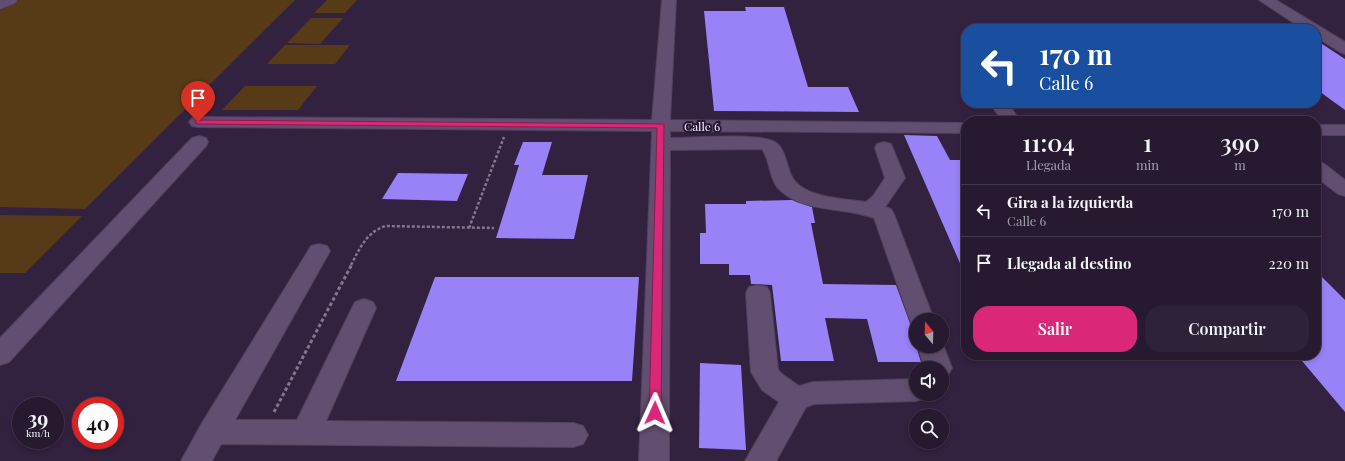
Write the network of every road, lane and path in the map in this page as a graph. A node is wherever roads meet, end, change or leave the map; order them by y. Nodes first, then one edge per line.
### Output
1 (10, 0) edge
2 (669, 0) edge
3 (1266, 0) edge
4 (0, 5) edge
5 (1305, 24) edge
6 (1321, 34) edge
7 (1345, 49) edge
8 (961, 128) edge
9 (1321, 130) edge
10 (1345, 130) edge
11 (661, 134) junction
12 (504, 136) dead end
13 (884, 148) dead end
14 (1321, 171) edge
15 (1345, 190) edge
16 (870, 209) junction
17 (469, 228) dead end
18 (319, 251) dead end
19 (758, 294) dead end
20 (364, 308) dead end
21 (919, 313) edge
22 (0, 355) edge
23 (909, 390) edge
24 (796, 398) junction
25 (212, 432) junction
26 (306, 433) junction
27 (573, 435) dead end
28 (196, 461) edge
29 (654, 461) edge
30 (760, 461) edge

1 - 4 street
2 - 11 street
3 - 5 street
6 - 7 street
8 - 11 street, Calle 6
9 - 10 street
11 - 16 street
11 - 22 street, Calle 6
11 - 29 street
12 - 17 path
13 - 16 street
14 - 15 street
16 - 21 street
18 - 25 street
19 - 24 street
20 - 26 street
23 - 24 street
24 - 30 street
25 - 26 street
25 - 28 street
26 - 27 street

